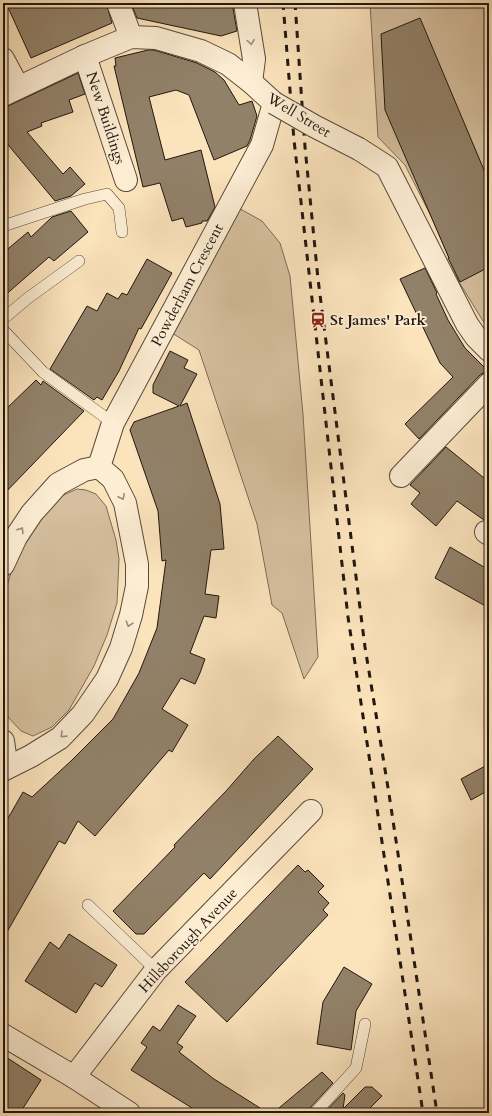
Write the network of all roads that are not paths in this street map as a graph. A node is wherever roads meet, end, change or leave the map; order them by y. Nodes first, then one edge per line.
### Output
1 (118, 3) edge
2 (245, 3) edge
3 (131, 37) junction
4 (85, 56) junction
5 (3, 59) edge
6 (251, 82) junction
7 (10, 91) edge
8 (274, 103) junction
9 (126, 180) dead end
10 (3, 226) edge
11 (122, 232) dead end
12 (79, 261) dead end
13 (3, 319) edge
14 (3, 330) edge
15 (489, 350) edge
16 (489, 384) edge
17 (113, 423) junction
18 (99, 467) junction
19 (401, 476) dead end
20 (3, 565) edge
21 (3, 741) edge
22 (3, 769) edge
23 (311, 810) dead end
24 (88, 905) dead end
25 (156, 970) junction
26 (365, 1024) dead end
27 (3, 1035) edge
28 (74, 1077) junction
29 (129, 1113) edge
30 (315, 1113) edge

1 - 3 street
2 -> 6 street
3 - 4 street, Well Street
3 - 6 street, Well Street
4 - 7 street, Well Street
4 - 9 street, New Buildings
5 - 7 street
6 - 8 street, Well Street
8 - 15 street, Well Street, bridge
8 - 17 street, Powderham Crescent
10 - 11 lane
12 - 13 lane
14 - 17 lane
16 - 19 street
17 - 18 street, Powderham Crescent
20 -> 18 street
18 -> 22 street
21 - 22 street
23 - 25 street, Hillsborough Avenue
24 - 25 lane
25 - 28 street, Hillsborough Avenue
26 - 30 lane
27 - 28 street
28 - 29 street

